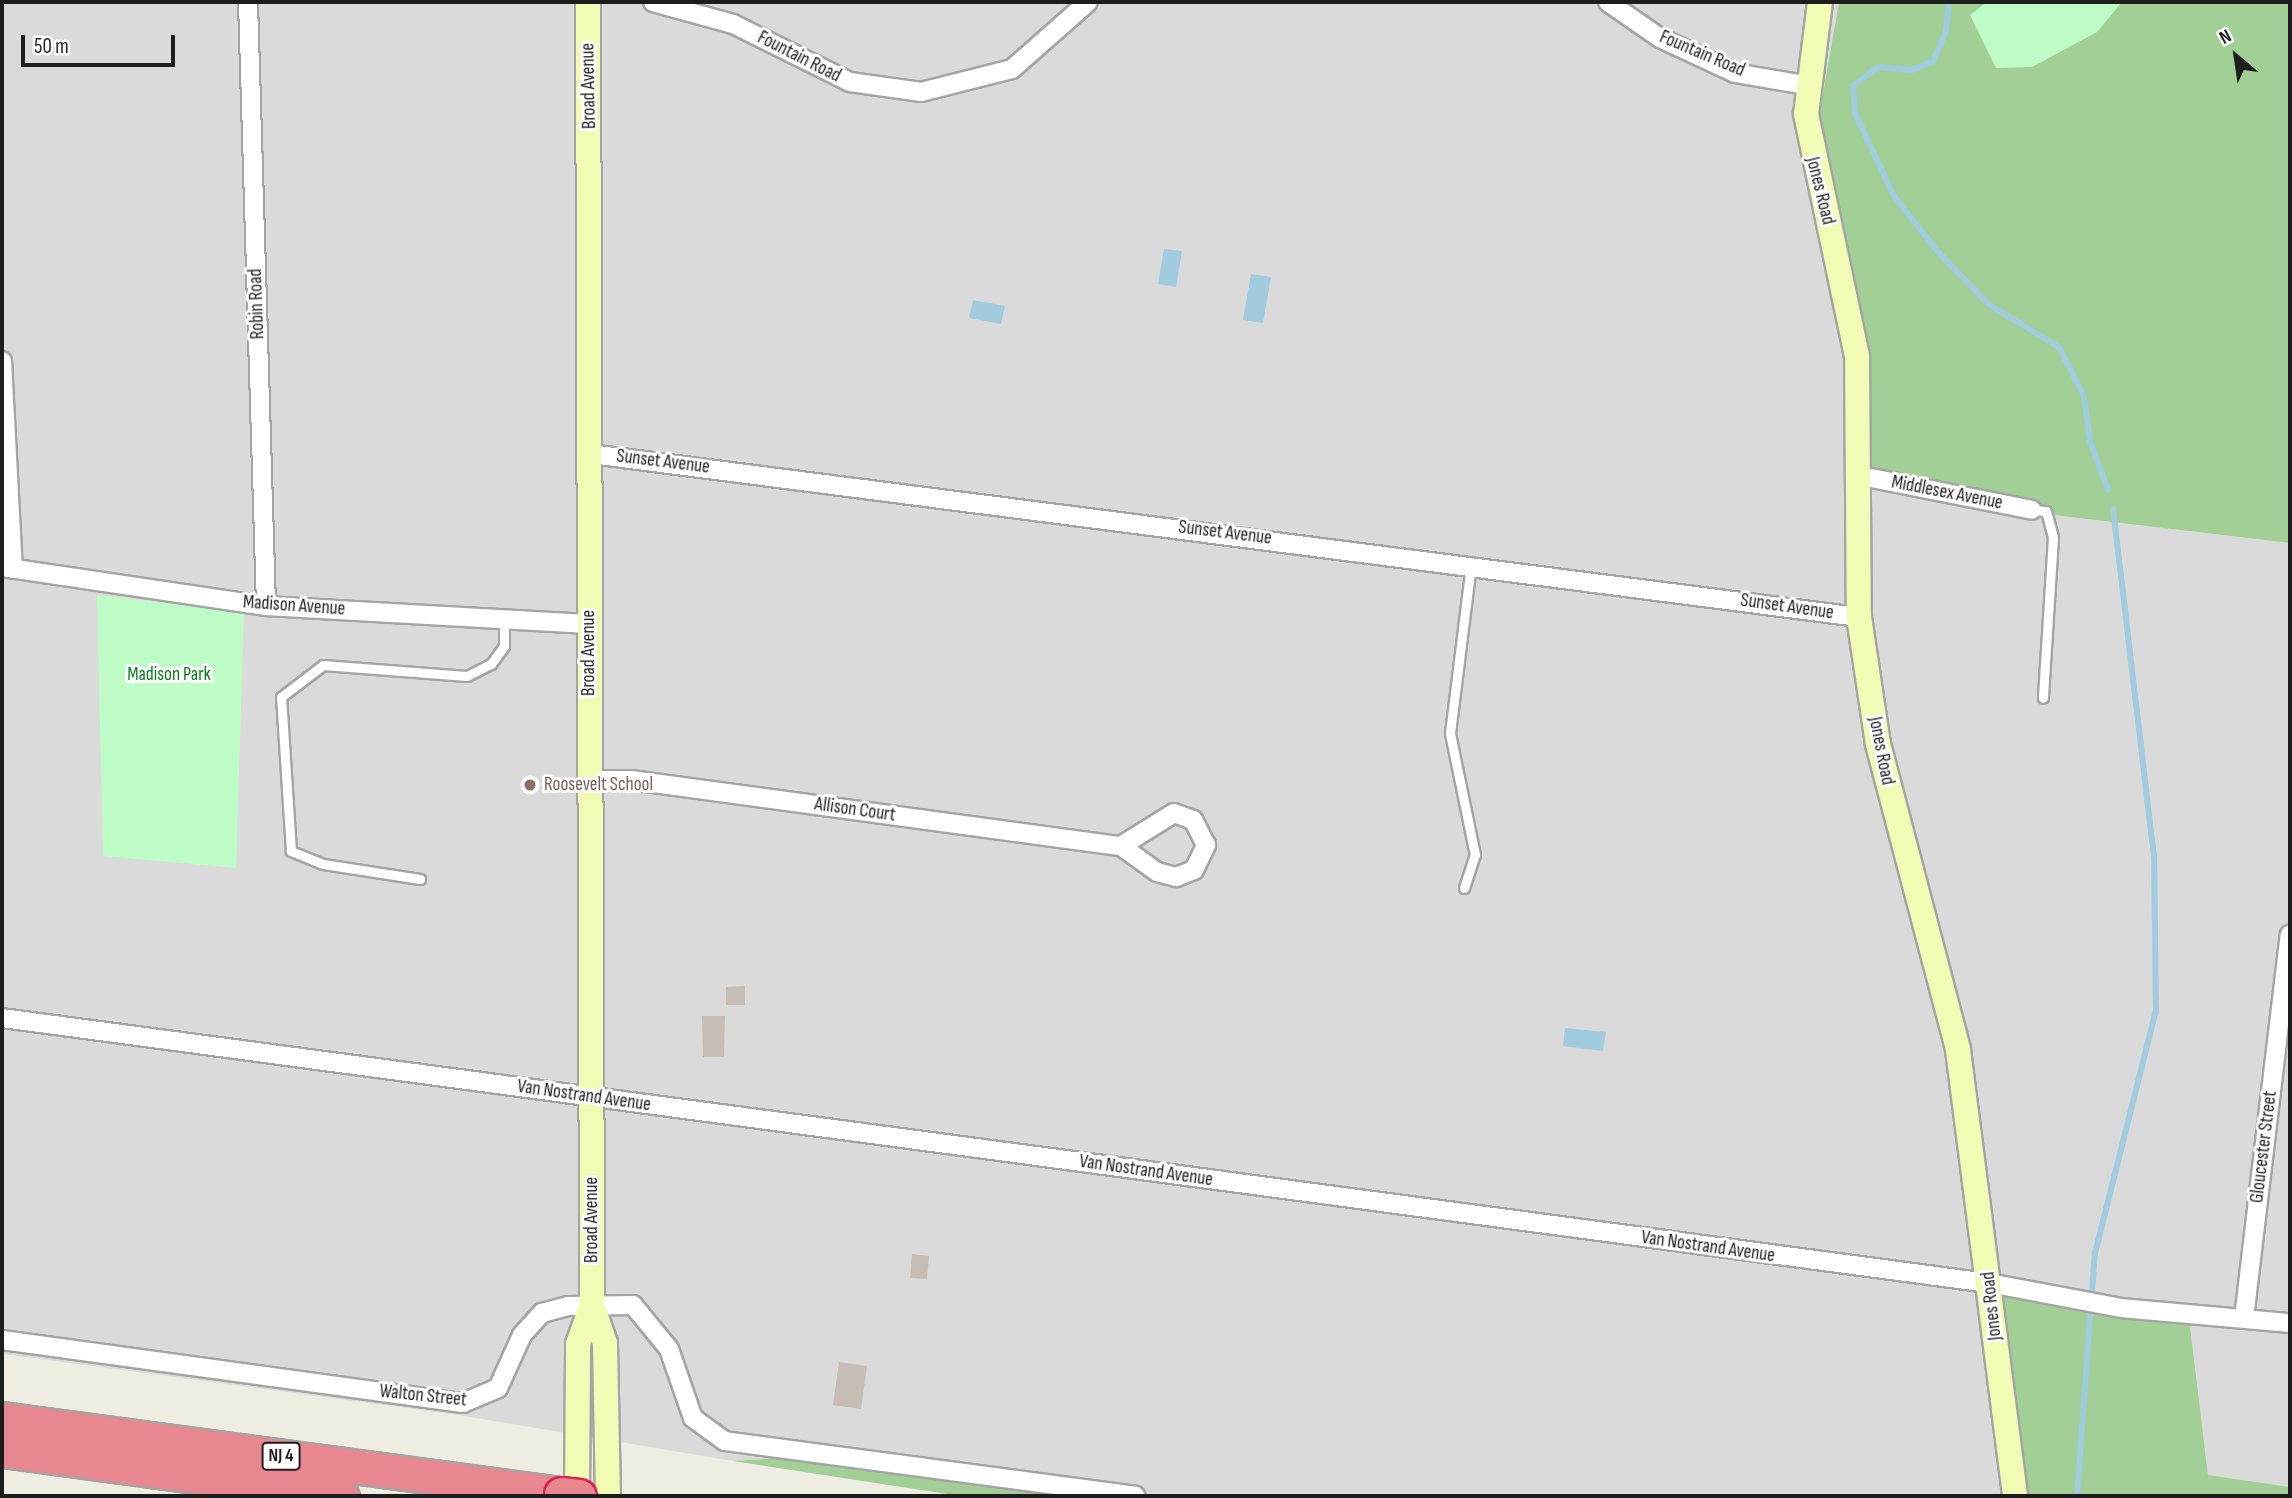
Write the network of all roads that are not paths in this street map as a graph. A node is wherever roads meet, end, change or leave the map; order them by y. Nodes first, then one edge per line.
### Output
1 (248, 2) edge
2 (588, 2) edge
3 (653, 2) edge
4 (1088, 2) edge
5 (1608, 2) edge
6 (1819, 2) edge
7 (1806, 85) junction
8 (2, 360) edge
9 (591, 454) junction
10 (1861, 475) junction
11 (2032, 510) joint
12 (1471, 565) junction
13 (7, 568) edge
14 (266, 606) junction
15 (505, 617) junction
16 (1859, 617) junction
17 (588, 624) junction
18 (2043, 698) dead end
19 (589, 780) junction
20 (1121, 846) junction
21 (420, 879) dead end
22 (1464, 888) dead end
23 (2290, 935) edge
24 (2, 1018) edge
25 (591, 1097) junction
26 (1989, 1283) junction
27 (592, 1305) junction
28 (2244, 1318) junction
29 (2290, 1323) edge
30 (2, 1340) edge
31 (2, 1419) edge
32 (2, 1450) edge
33 (572, 1495) edge
34 (342, 1496) edge
35 (608, 1496) edge
36 (1135, 1496) edge
37 (2015, 1496) edge

1 - 14 street, Robin Road
2 - 9 street, Broad Avenue
3 - 4 street, Fountain Road
5 - 7 street, Fountain Road
6 - 7 street, Jones Road
7 - 10 street, Jones Road
8 - 13 street
9 - 12 street, Sunset Avenue
9 - 17 street, Broad Avenue
10 - 11 street, Middlesex Avenue
10 - 16 street, Jones Road
11 - 18 lane
12 - 16 street, Sunset Avenue
12 - 22 lane
13 - 14 street, Madison Avenue
14 - 15 street, Madison Avenue
15 - 17 street, Madison Avenue
15 - 21 lane
16 - 26 street, Jones Road
17 - 19 street, Broad Avenue
19 - 20 street, Allison Court
19 - 25 street, Broad Avenue
20 - 20 street, Allison Court
23 - 28 street, Gloucester Street
24 - 25 street, Van Nostrand Avenue
25 - 26 street, Van Nostrand Avenue
25 - 27 street, Broad Avenue
26 - 28 street, Van Nostrand Avenue
26 - 37 street, Jones Road
27 - 30 street, Walton Street
27 - 33 street, Broad Avenue
27 - 35 street, Broad Avenue
27 - 36 street, Walton Street
28 - 29 street, Van Nostrand Avenue
31 - 33 highway, NJ 4
32 - 34 highway, NJ 4

